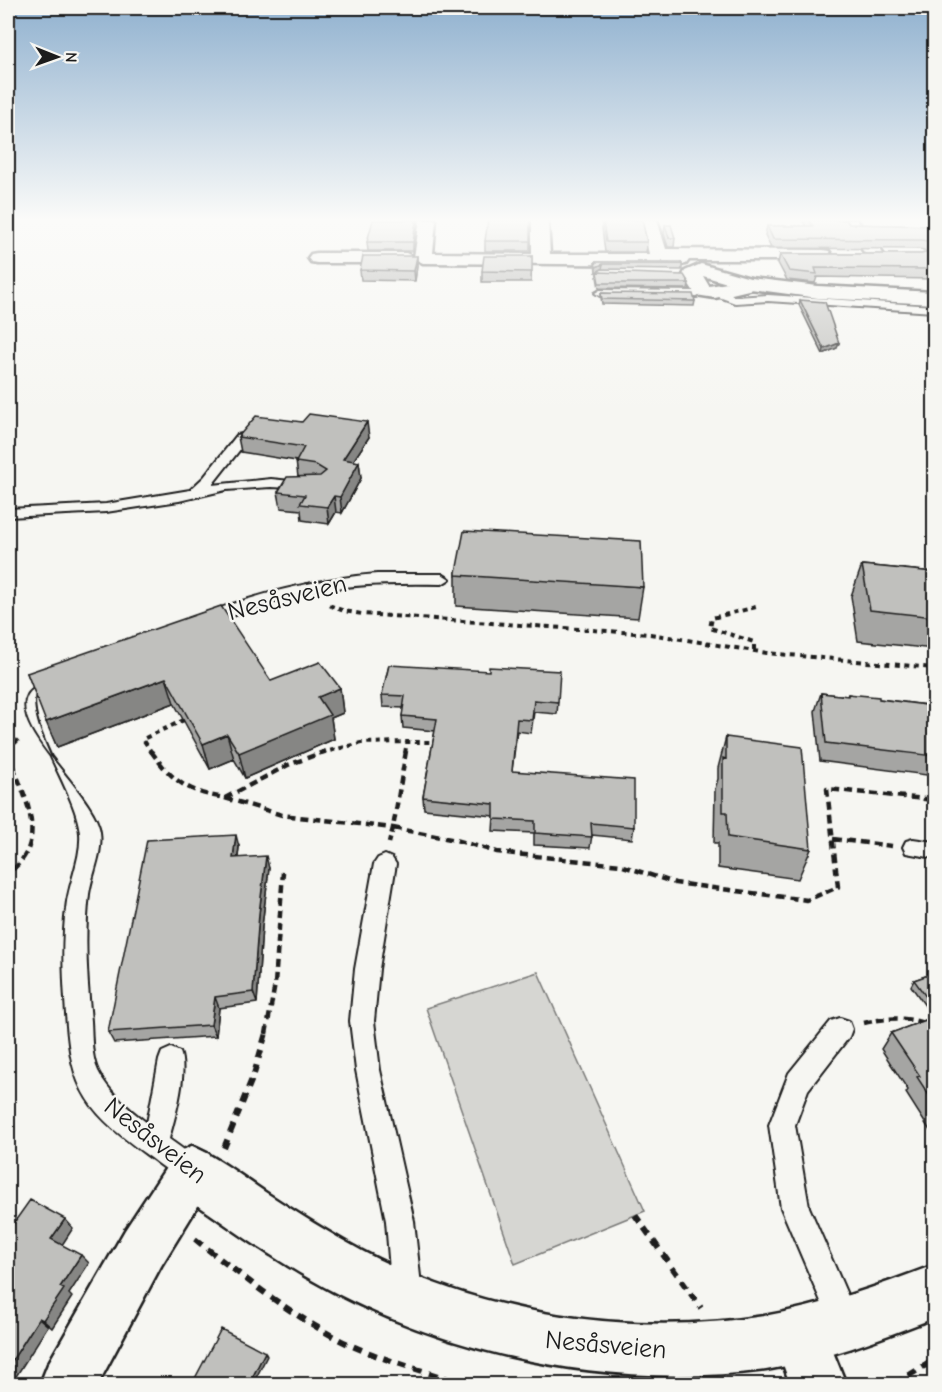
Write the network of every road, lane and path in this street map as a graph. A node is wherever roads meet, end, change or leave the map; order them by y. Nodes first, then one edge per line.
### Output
1 (702, 285) edge
2 (745, 285) edge
3 (758, 285) edge
4 (709, 292) junction
5 (600, 293) edge
6 (934, 298) edge
7 (934, 309) edge
8 (242, 438) edge
9 (319, 488) edge
10 (195, 493) junction
11 (8, 513) edge
12 (442, 579) dead end
13 (309, 586) junction
14 (756, 607) dead end
15 (187, 626) edge
16 (754, 650) junction
17 (68, 668) edge
18 (934, 668) edge
19 (193, 715) edge
20 (24, 734) junction
21 (407, 742) junction
22 (442, 743) edge
23 (8, 752) edge
24 (225, 798) junction
25 (934, 800) edge
26 (393, 828) junction
27 (833, 839) junction
28 (913, 847) joint
29 (934, 850) edge
30 (385, 864) joint
31 (283, 872) dead end
32 (8, 873) edge
33 (934, 1027) edge
34 (840, 1029) joint
35 (171, 1060) dead end
36 (181, 1177) junction
37 (635, 1215) dead end
38 (934, 1292) edge
39 (407, 1300) junction
40 (729, 1348) junction
41 (821, 1348) edge
42 (934, 1360) edge
43 (68, 1384) edge
44 (463, 1384) edge
45 (895, 1384) edge

1 - 4 street
2 - 4 street
3 - 6 street
4 - 5 lane
4 - 7 lane
8 - 10 lane
9 - 10 lane
10 - 11 lane
12 - 13 lane, Nesåsveien
13 - 15 lane, Nesåsveien
13 - 16 path
14 - 16 path
16 - 18 path
17 - 20 lane, Nesåsveien
19 - 24 path
20 - 23 path
20 - 36 lane, Nesåsveien
21 - 22 path
21 - 24 path
21 - 26 path
23 - 32 path
24 - 26 path
25 - 27 path
26 - 27 path
26 - 30 path
27 - 28 path
28 - 29 lane
30 - 39 lane
31 - 36 path
33 - 34 path
34 - 41 lane
35 - 36 lane
36 - 39 street, Nesåsveien
36 - 43 street
36 - 44 path
37 - 40 path
38 - 41 street, Nesåsveien
39 - 40 street, Nesåsveien
40 - 41 street, Nesåsveien
42 - 45 path

